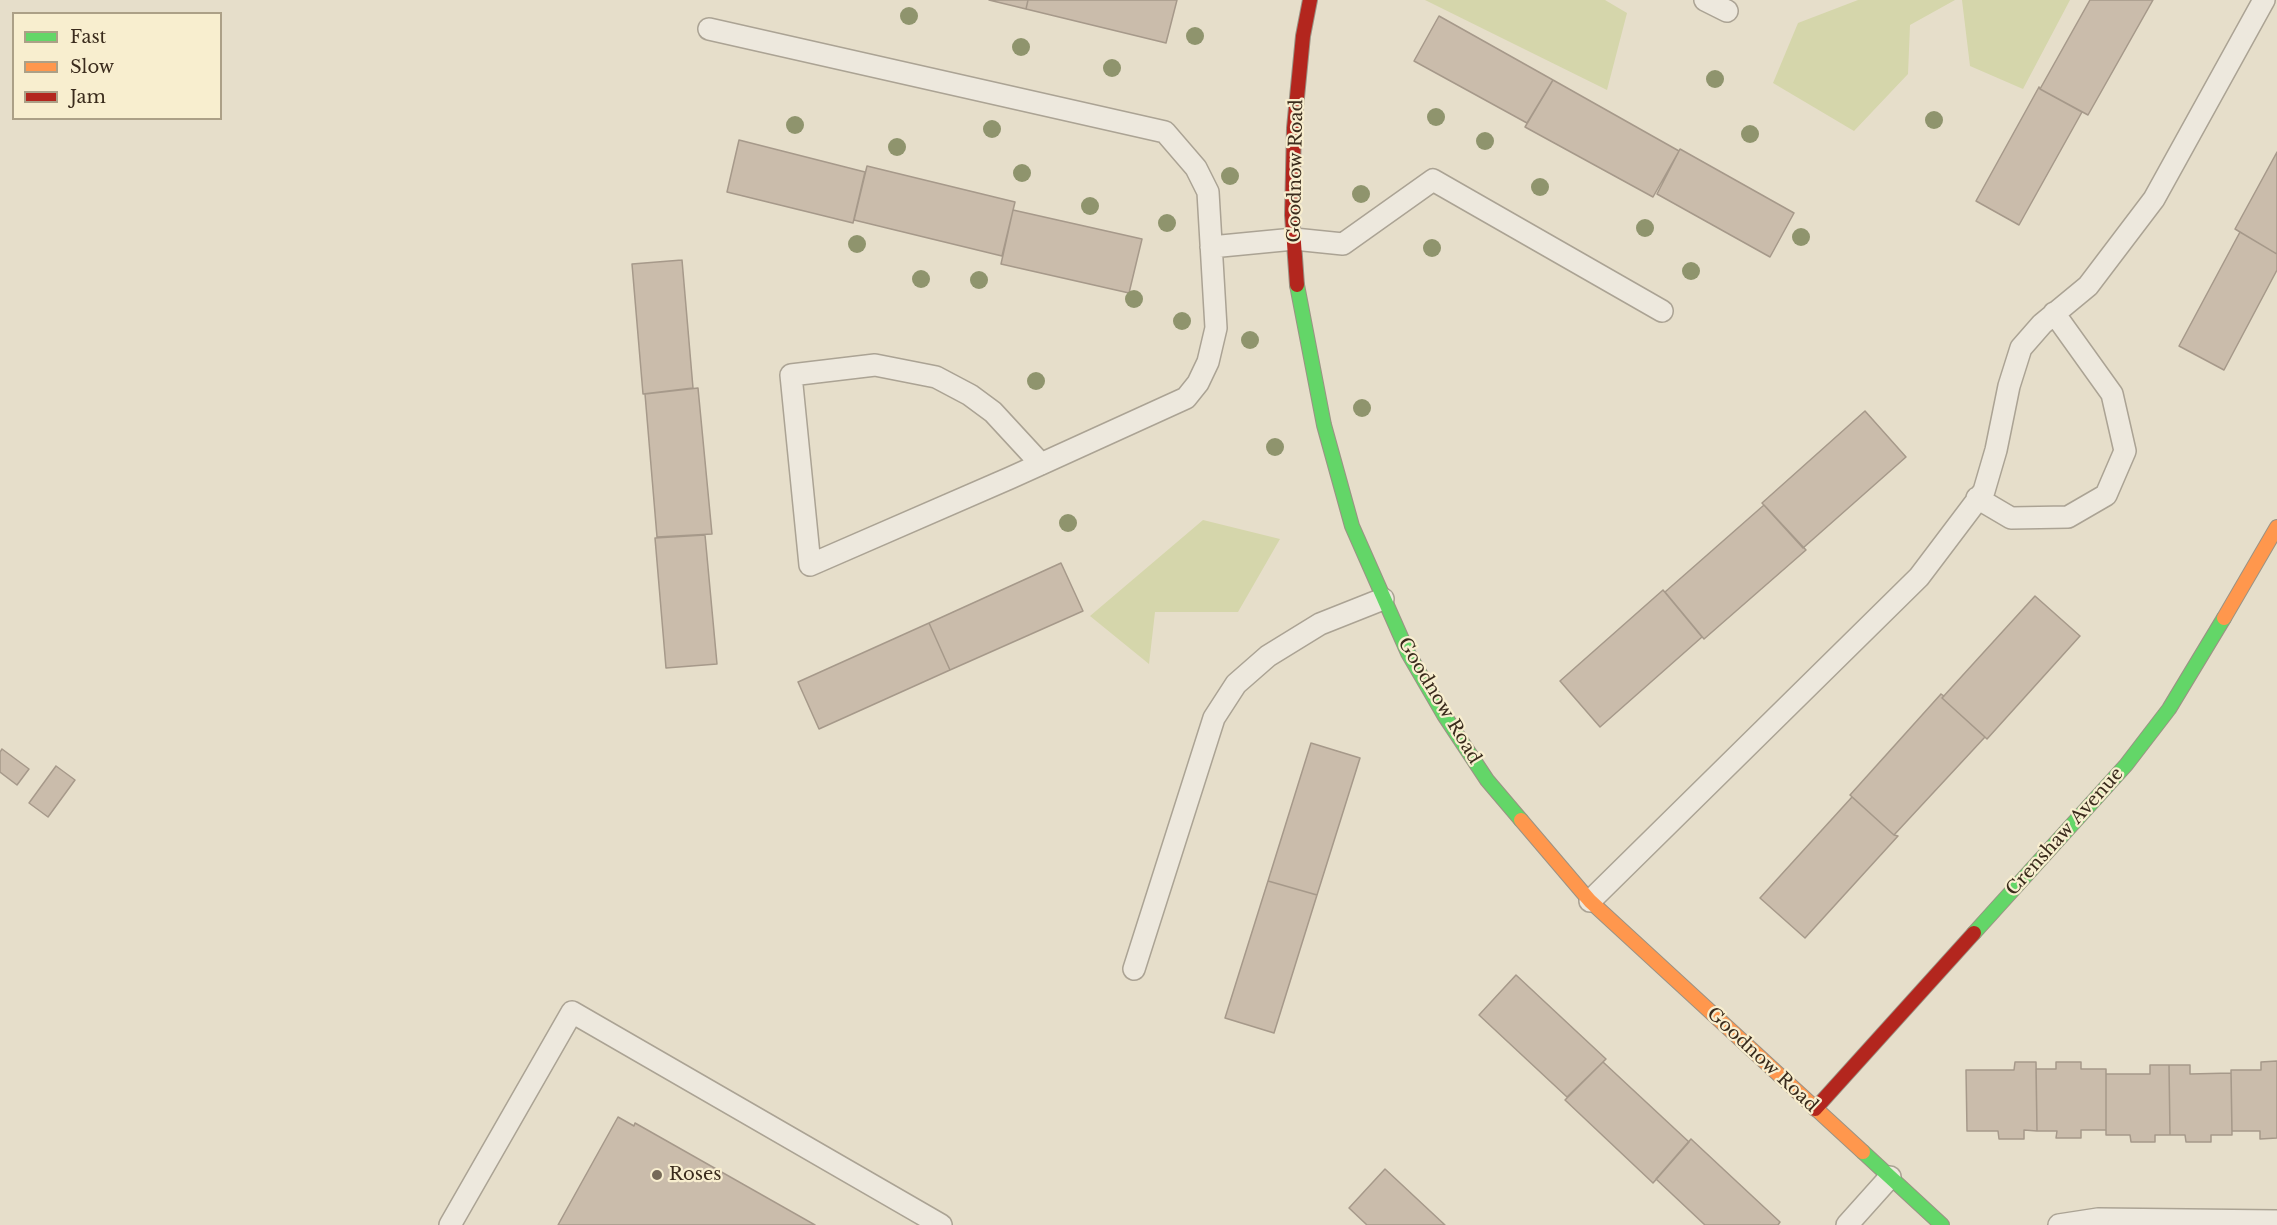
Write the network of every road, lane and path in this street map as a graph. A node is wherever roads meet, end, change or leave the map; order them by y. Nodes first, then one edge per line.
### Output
1 (1310, 0) edge
2 (1705, 0) edge
3 (2264, 0) edge
4 (1727, 11) dead end
5 (709, 29) dead end
6 (1294, 239) junction
7 (1211, 247) junction
8 (1662, 311) dead end
9 (2054, 313) junction
10 (1041, 464) junction
11 (1977, 498) junction
12 (2277, 527) edge
13 (1383, 599) junction
14 (1590, 901) junction
15 (1134, 969) dead end
16 (1815, 1109) junction
17 (1890, 1177) junction
18 (2277, 1221) edge
19 (450, 1225) edge
20 (941, 1225) edge
21 (1847, 1225) edge
22 (1942, 1225) edge
23 (2059, 1225) edge

1 - 6 street, Goodnow Road
2 - 4 lane
3 - 9 lane
5 - 7 lane
6 - 7 lane
6 - 8 lane
6 - 13 street, Goodnow Road
7 - 10 lane
9 - 11 lane
9 - 11 lane
10 - 10 lane
11 - 14 lane
12 - 16 street, Crenshaw Avenue
13 - 14 street, Goodnow Road
13 - 15 lane
14 - 16 street, Goodnow Road
16 - 17 street, Goodnow Road
17 - 21 lane
17 - 22 street, Goodnow Road
18 - 23 lane
19 - 20 lane

